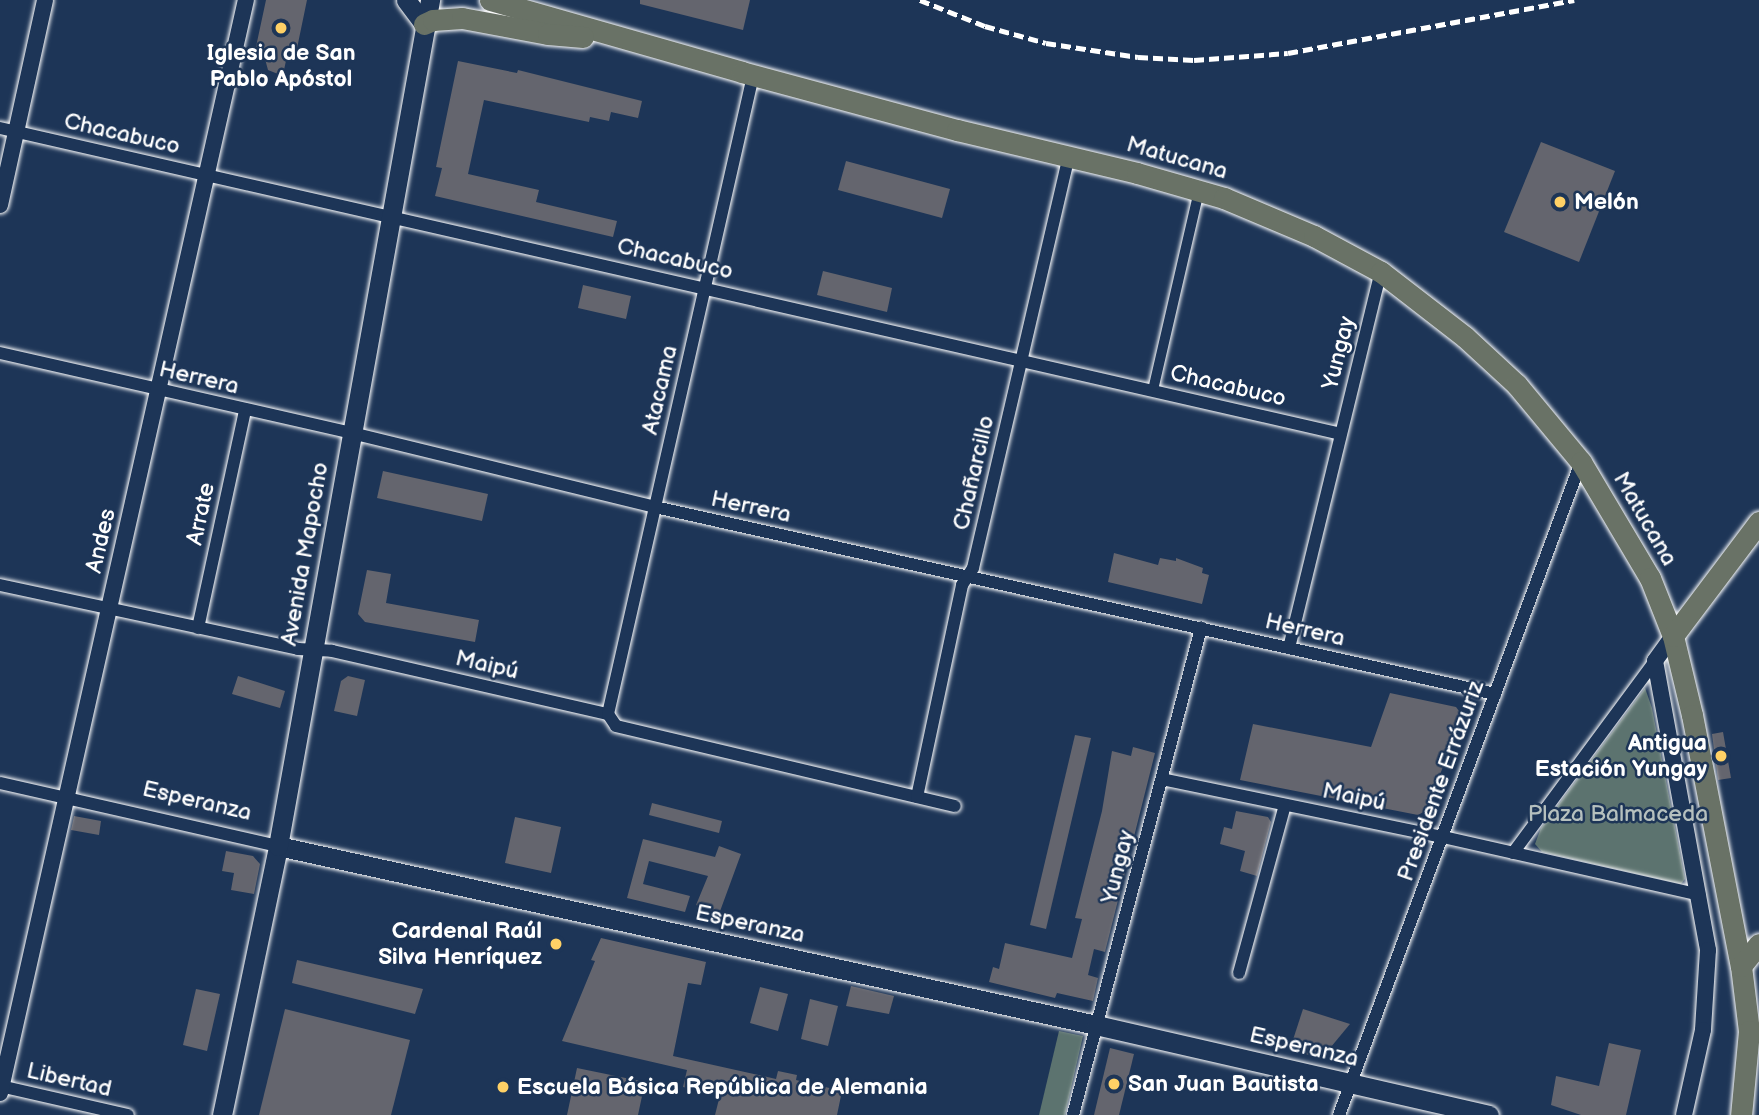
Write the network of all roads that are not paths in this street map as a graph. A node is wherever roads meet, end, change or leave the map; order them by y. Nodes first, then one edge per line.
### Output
1 (45, 0) edge
2 (246, 0) edge
3 (405, 0) edge
4 (430, 0) edge
5 (490, 0) edge
6 (424, 24) junction
7 (613, 37) junction
8 (753, 76) junction
9 (8, 130) edge
10 (1069, 157) junction
11 (208, 175) junction
12 (1199, 190) junction
13 (0, 205) edge
14 (390, 216) junction
15 (1381, 272) junction
16 (705, 287) junction
17 (0, 353) edge
18 (1022, 359) junction
19 (158, 390) junction
20 (1153, 390) junction
21 (244, 410) junction
22 (352, 433) junction
23 (1341, 434) junction
24 (1581, 462) junction
25 (655, 508) junction
26 (1759, 522) edge
27 (968, 577) junction
28 (0, 584) edge
29 (109, 609) junction
30 (198, 628) junction
31 (1201, 628) junction
32 (1673, 636) junction
33 (1289, 648) junction
34 (313, 650) junction
35 (1655, 661) junction
36 (1495, 694) junction
37 (608, 714) junction
38 (1162, 779) junction
39 (0, 783) edge
40 (66, 796) junction
41 (917, 797) junction
42 (1285, 805) junction
43 (955, 806) dead end
44 (1443, 837) junction
45 (278, 846) junction
46 (1513, 853) junction
47 (1700, 895) junction
48 (1759, 944) edge
49 (1741, 966) junction
50 (1239, 973) dead end
51 (1096, 1025) junction
52 (1754, 1060) edge
53 (1351, 1083) junction
54 (1, 1088) edge
55 (128, 1115) edge
56 (222, 1115) edge
57 (1073, 1115) edge
58 (1339, 1115) edge
59 (1489, 1115) edge
60 (1684, 1115) edge
61 (1741, 1115) edge

1 - 9 street
2 - 11 street, Andes
3 - 6 main road
4 - 6 main road, Avenida Mapocho
5 - 7 main road, Matucana
6 - 7 main road
6 - 14 main road, Avenida Mapocho
7 - 8 main road, Matucana
8 - 10 main road, Matucana
8 - 16 street, Atacama
9 - 11 street, Chacabuco
9 - 13 street
10 - 12 main road, Matucana
10 - 18 street, Chañarcillo
11 - 14 street, Chacabuco
11 - 19 street, Andes
12 - 15 main road, Matucana
12 - 20 street
14 - 16 street, Chacabuco
14 - 22 main road, Avenida Mapocho
15 - 23 street, Yungay
15 - 24 main road, Matucana
16 - 18 street, Chacabuco
16 - 25 street, Atacama
17 - 19 street, Herrera
18 - 20 street, Chacabuco
18 - 27 street, Chañarcillo
19 - 21 street, Herrera
19 - 29 street, Andes
20 - 23 street, Chacabuco
21 - 22 street, Herrera
21 - 30 street, Arrate
22 - 25 street, Herrera
22 - 34 main road, Avenida Mapocho
23 - 33 street, Yungay
24 - 32 main road, Matucana
24 - 36 street, Presidente Errázuriz
25 - 27 street, Herrera
25 - 37 street, Atacama
26 - 32 main road
27 - 31 street, Herrera
27 - 41 street, Chañarcillo
28 - 29 street, Maipú
29 - 30 street, Maipú
29 - 40 street, Andes
30 - 34 street, Maipú
31 - 33 street, Herrera
31 - 38 street, Yungay
32 - 35 street
32 - 49 main road, Matucana
33 - 36 street, Herrera
34 - 37 street, Maipú
34 - 45 main road, Avenida Mapocho
35 - 46 street
35 - 47 street
36 - 44 street, Presidente Errázuriz
37 - 41 street, Maipú
38 - 42 street, Maipú
38 - 51 street, Yungay
39 - 40 street, Esperanza
40 - 45 street, Esperanza
40 - 54 street, Andes
41 - 43 street, Maipú
42 - 44 street, Maipú
42 - 50 street
44 - 46 street, Maipú
44 - 53 street, Presidente Errázuriz
45 - 51 main road, Esperanza
45 - 56 main road, Avenida Mapocho
46 - 47 street, Maipú
47 - 60 street
48 - 49 main road
49 - 52 main road, Matucana
51 - 53 main road, Esperanza
51 - 57 street, Yungay
52 - 61 main road, Matucana
53 - 58 street, Presidente Errázuriz
53 - 59 main road, Esperanza
54 - 55 street, Libertad

